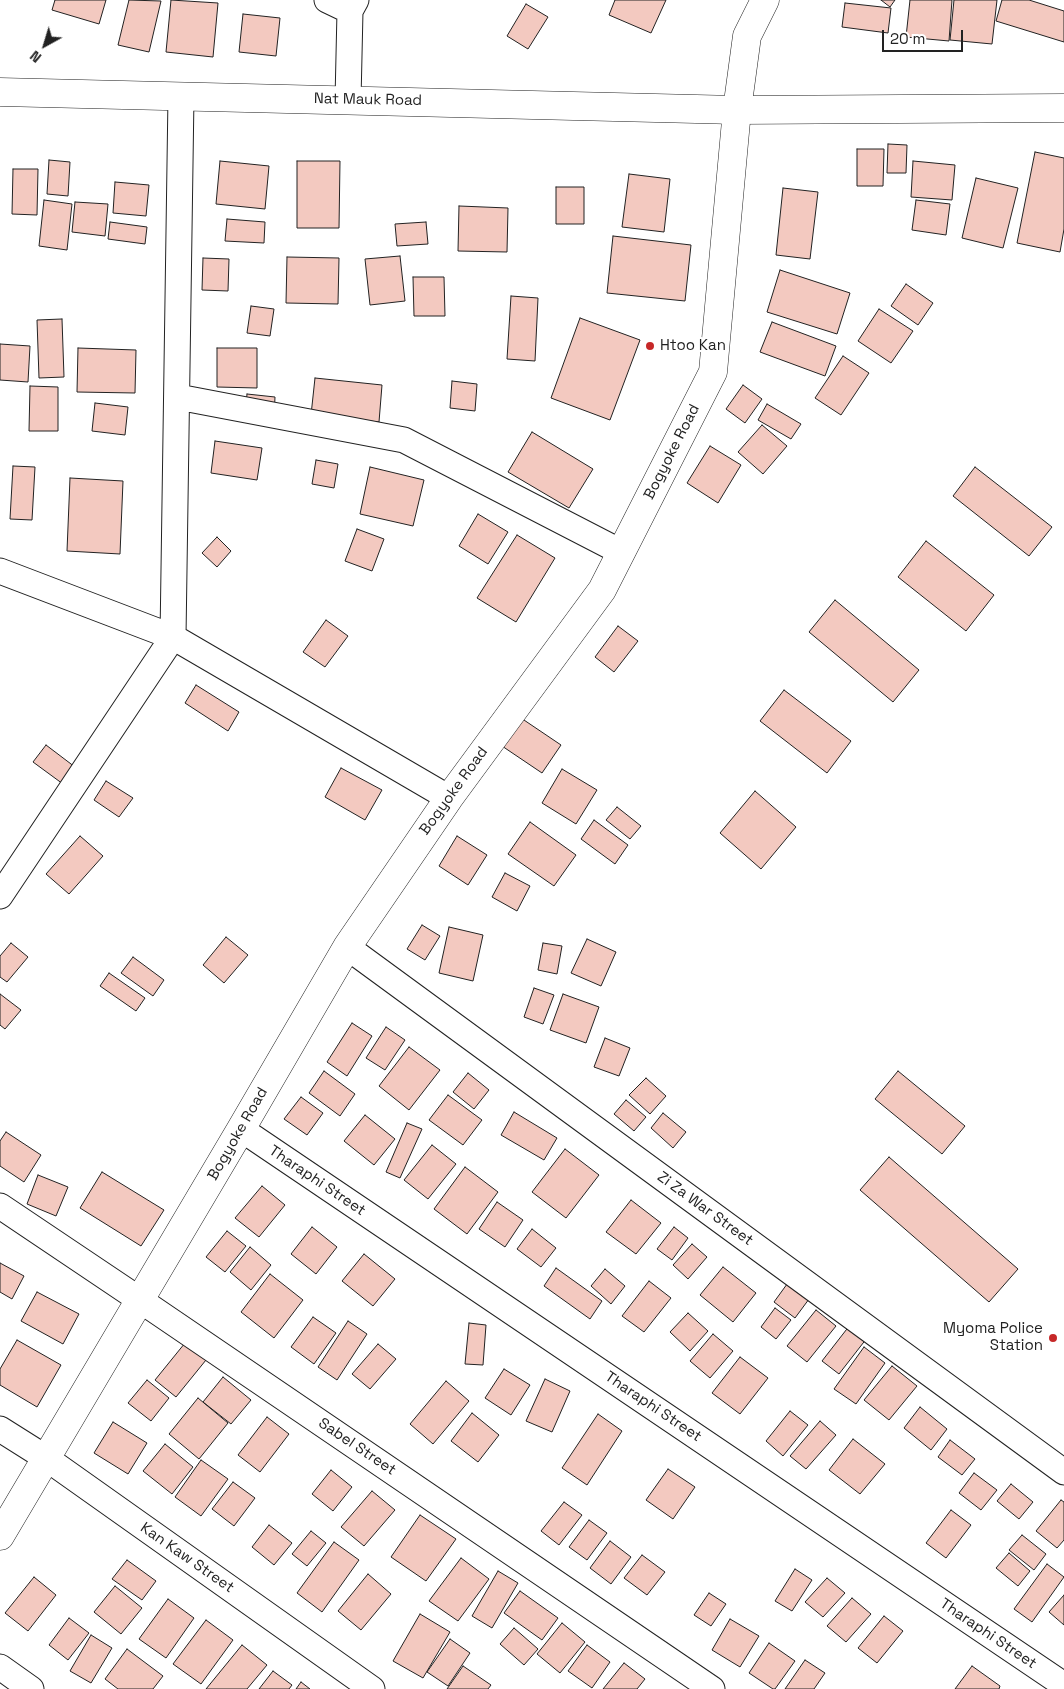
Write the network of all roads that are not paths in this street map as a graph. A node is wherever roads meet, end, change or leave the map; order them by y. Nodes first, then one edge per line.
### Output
1 (327, 0) edge
2 (765, 0) edge
3 (353, 5) edge
4 (0, 92) edge
5 (181, 96) junction
6 (348, 100) junction
7 (1064, 108) edge
8 (737, 110) junction
9 (178, 397) junction
10 (621, 552) junction
11 (0, 571) edge
12 (174, 637) junction
13 (449, 798) junction
14 (0, 896) edge
15 (347, 947) junction
16 (242, 1129) junction
17 (0, 1206) edge
18 (140, 1300) junction
19 (0, 1429) edge
20 (46, 1458) junction
21 (1064, 1472) edge
22 (0, 1536) edge
23 (0, 1666) edge
24 (1064, 1685) edge
25 (31, 1689) edge
26 (372, 1689) edge
27 (712, 1689) edge

1 - 3 street
2 - 8 main road, Bogyoke Road
3 - 6 street
4 - 5 main road, Nat Mauk Road
5 - 6 main road, Nat Mauk Road
5 - 9 street
6 - 8 main road, Nat Mauk Road
7 - 8 main road, Nat Mauk Road
8 - 10 main road, Bogyoke Road
9 - 10 street
9 - 12 street
10 - 13 main road, Bogyoke Road
11 - 12 street
12 - 13 street
12 - 14 street
13 - 15 main road, Bogyoke Road
15 - 16 main road, Bogyoke Road
15 - 21 street, Zi Za War Street
16 - 18 main road, Bogyoke Road
16 - 24 street, Tharaphi Street
17 - 18 street, Sabel Street
18 - 20 main road, Bogyoke Road
18 - 27 street, Sabel Street
19 - 20 street, Kan Kaw Street
20 - 22 main road, Bogyoke Road
20 - 26 street, Kan Kaw Street
23 - 25 street

